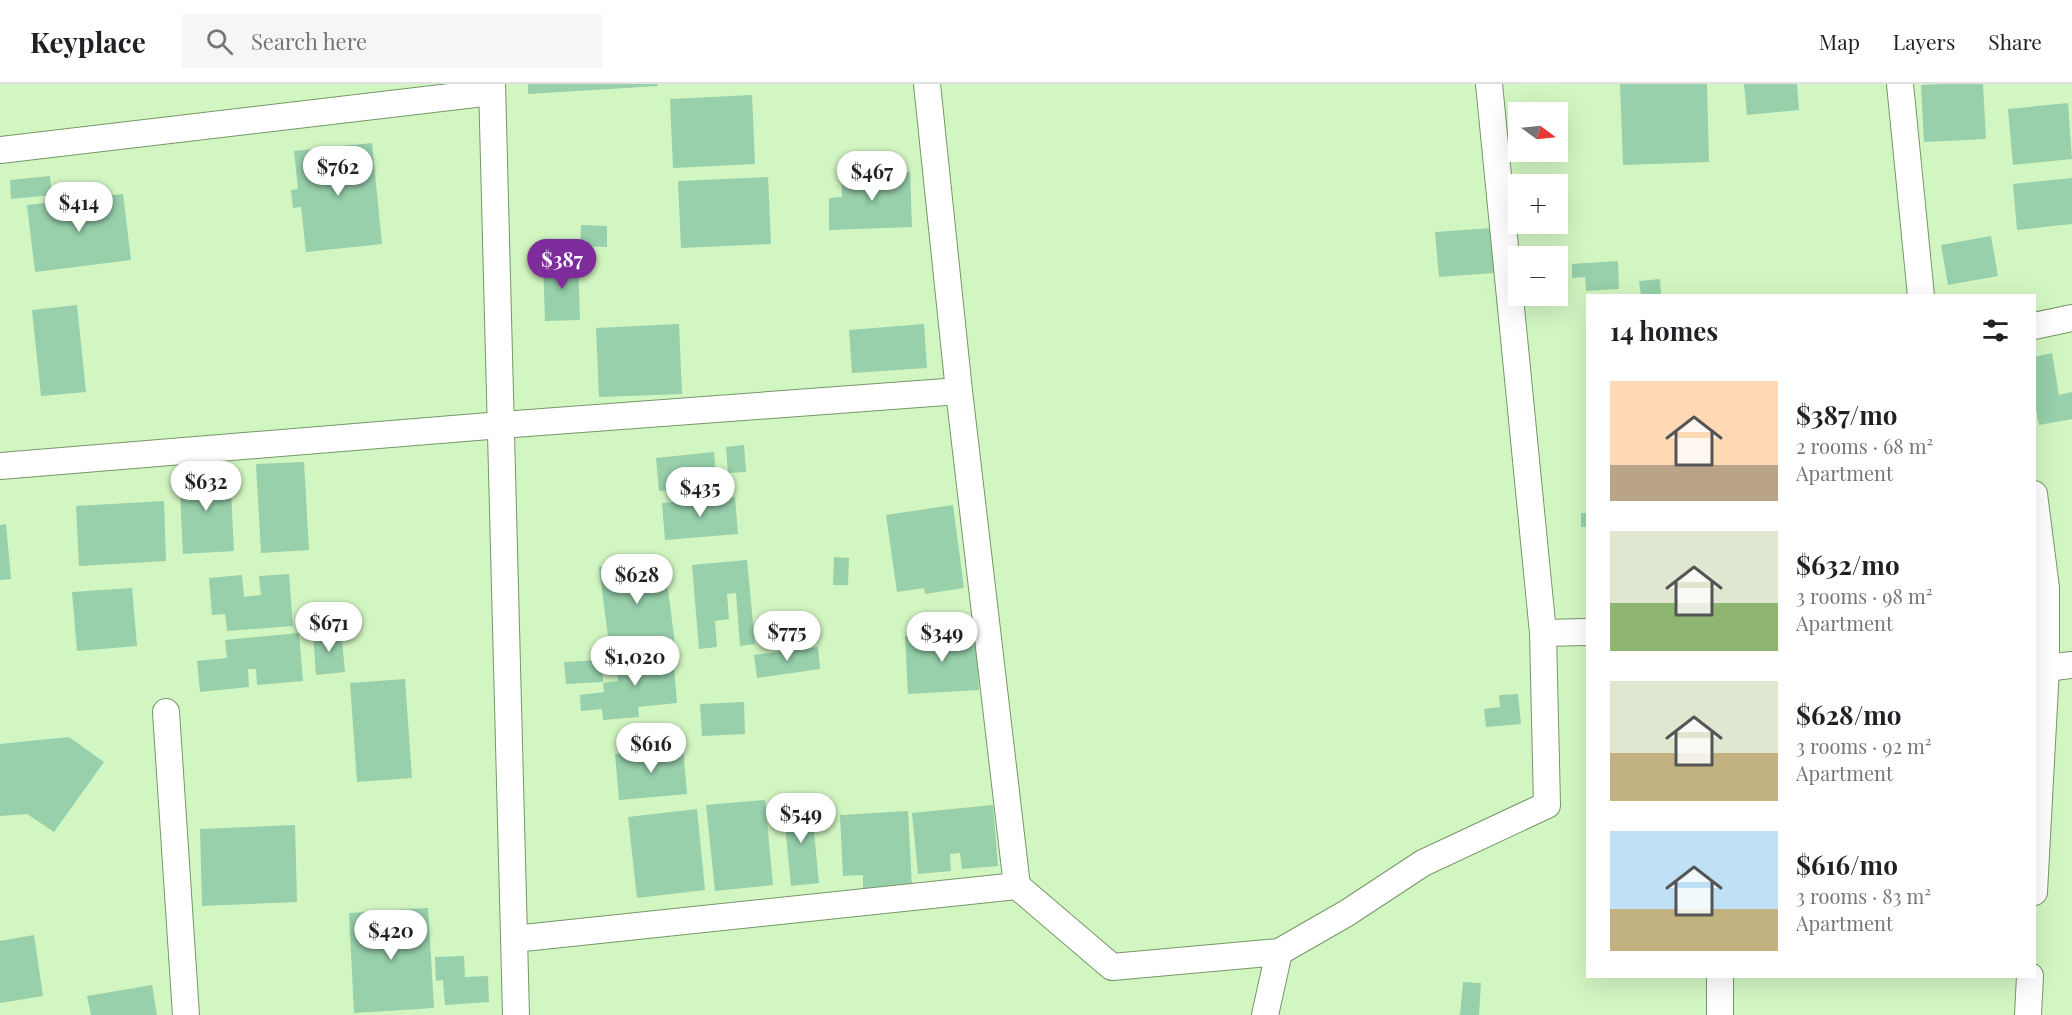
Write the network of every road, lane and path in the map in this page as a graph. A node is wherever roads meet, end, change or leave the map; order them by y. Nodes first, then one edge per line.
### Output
1 (927, 84) edge
2 (1490, 84) edge
3 (1900, 84) edge
4 (492, 88) edge
5 (0, 150) edge
6 (1921, 294) edge
7 (2072, 318) edge
8 (2036, 326) edge
9 (959, 391) junction
10 (501, 425) junction
11 (0, 466) edge
12 (2036, 520) edge
13 (1586, 632) edge
14 (1543, 633) junction
15 (2072, 665) edge
16 (2040, 668) edge
17 (166, 712) dead end
18 (2036, 817) edge
19 (1017, 886) junction
20 (514, 939) junction
21 (1278, 952) junction
22 (1720, 978) edge
23 (2030, 978) edge
24 (186, 1015) edge
25 (516, 1015) edge
26 (1265, 1015) edge
27 (1720, 1015) edge
28 (2028, 1015) edge

1 - 9 street
2 - 14 street
3 - 6 street
4 - 5 street
4 - 10 street
7 - 8 street
9 - 10 street
9 - 19 street
10 - 11 street
10 - 20 street
12 - 16 street
13 - 14 street
14 - 21 street
15 - 16 street
16 - 18 street
17 - 24 street
19 - 20 street
19 - 21 street
20 - 25 street
21 - 26 street
22 - 27 street
23 - 28 street

